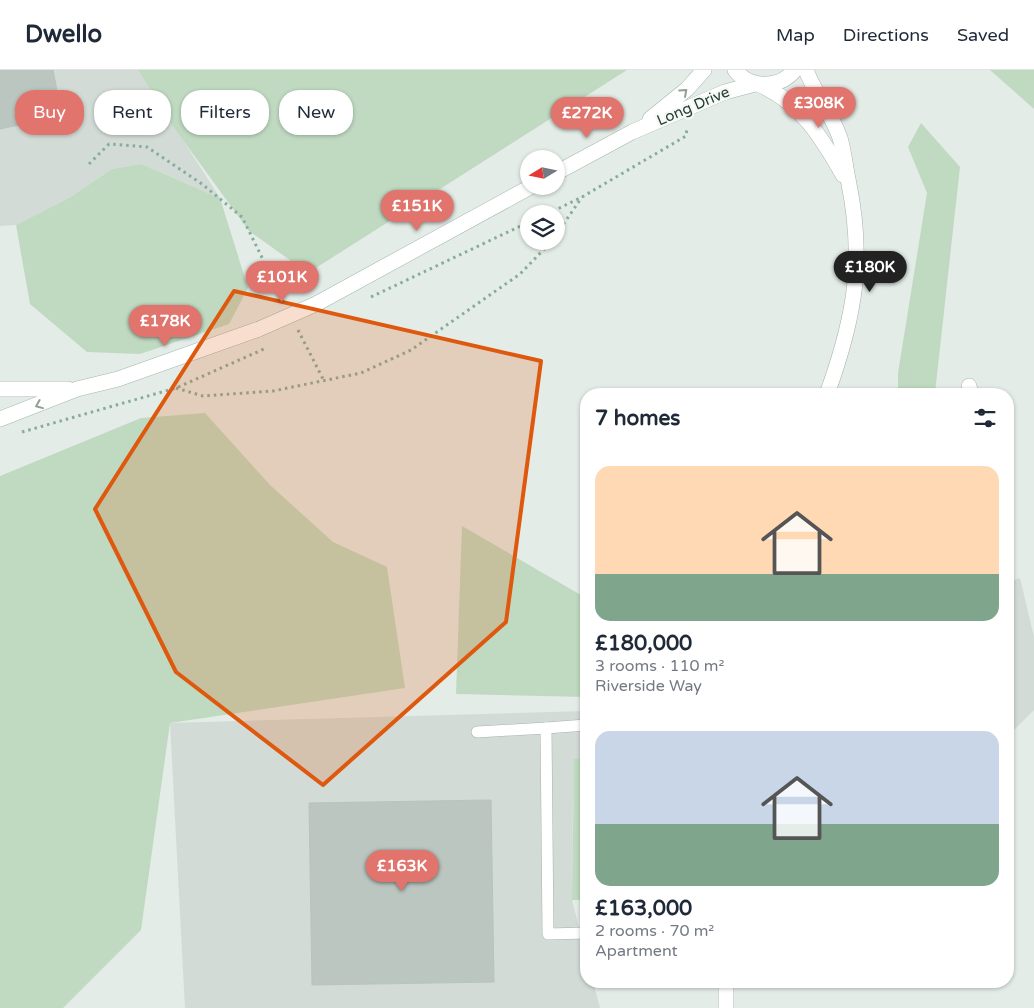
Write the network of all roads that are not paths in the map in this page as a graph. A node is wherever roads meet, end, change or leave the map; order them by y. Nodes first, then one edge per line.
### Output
1 (704, 70) edge
2 (734, 70) edge
3 (795, 70) edge
4 (806, 70) edge
5 (758, 84) junction
6 (632, 132) junction
7 (565, 168) edge
8 (850, 187) junction
9 (520, 193) edge
10 (0, 388) edge
11 (828, 388) edge
12 (78, 389) junction
13 (0, 419) edge
14 (580, 726) edge
15 (546, 728) junction
16 (476, 732) dead end
17 (580, 933) edge
18 (726, 988) edge
19 (726, 1008) edge

6 -> 1 main road, Long Drive
2 - 5 main road
3 - 5 main road, Long Drive
4 - 8 main road
5 - 6 main road, Long Drive
5 - 8 main road
6 - 7 main road, Long Drive
8 - 11 main road
9 - 12 main road, bridge
10 - 12 main road
12 -> 13 main road
14 - 15 lane
15 - 16 lane
15 - 17 lane
18 - 19 main road

